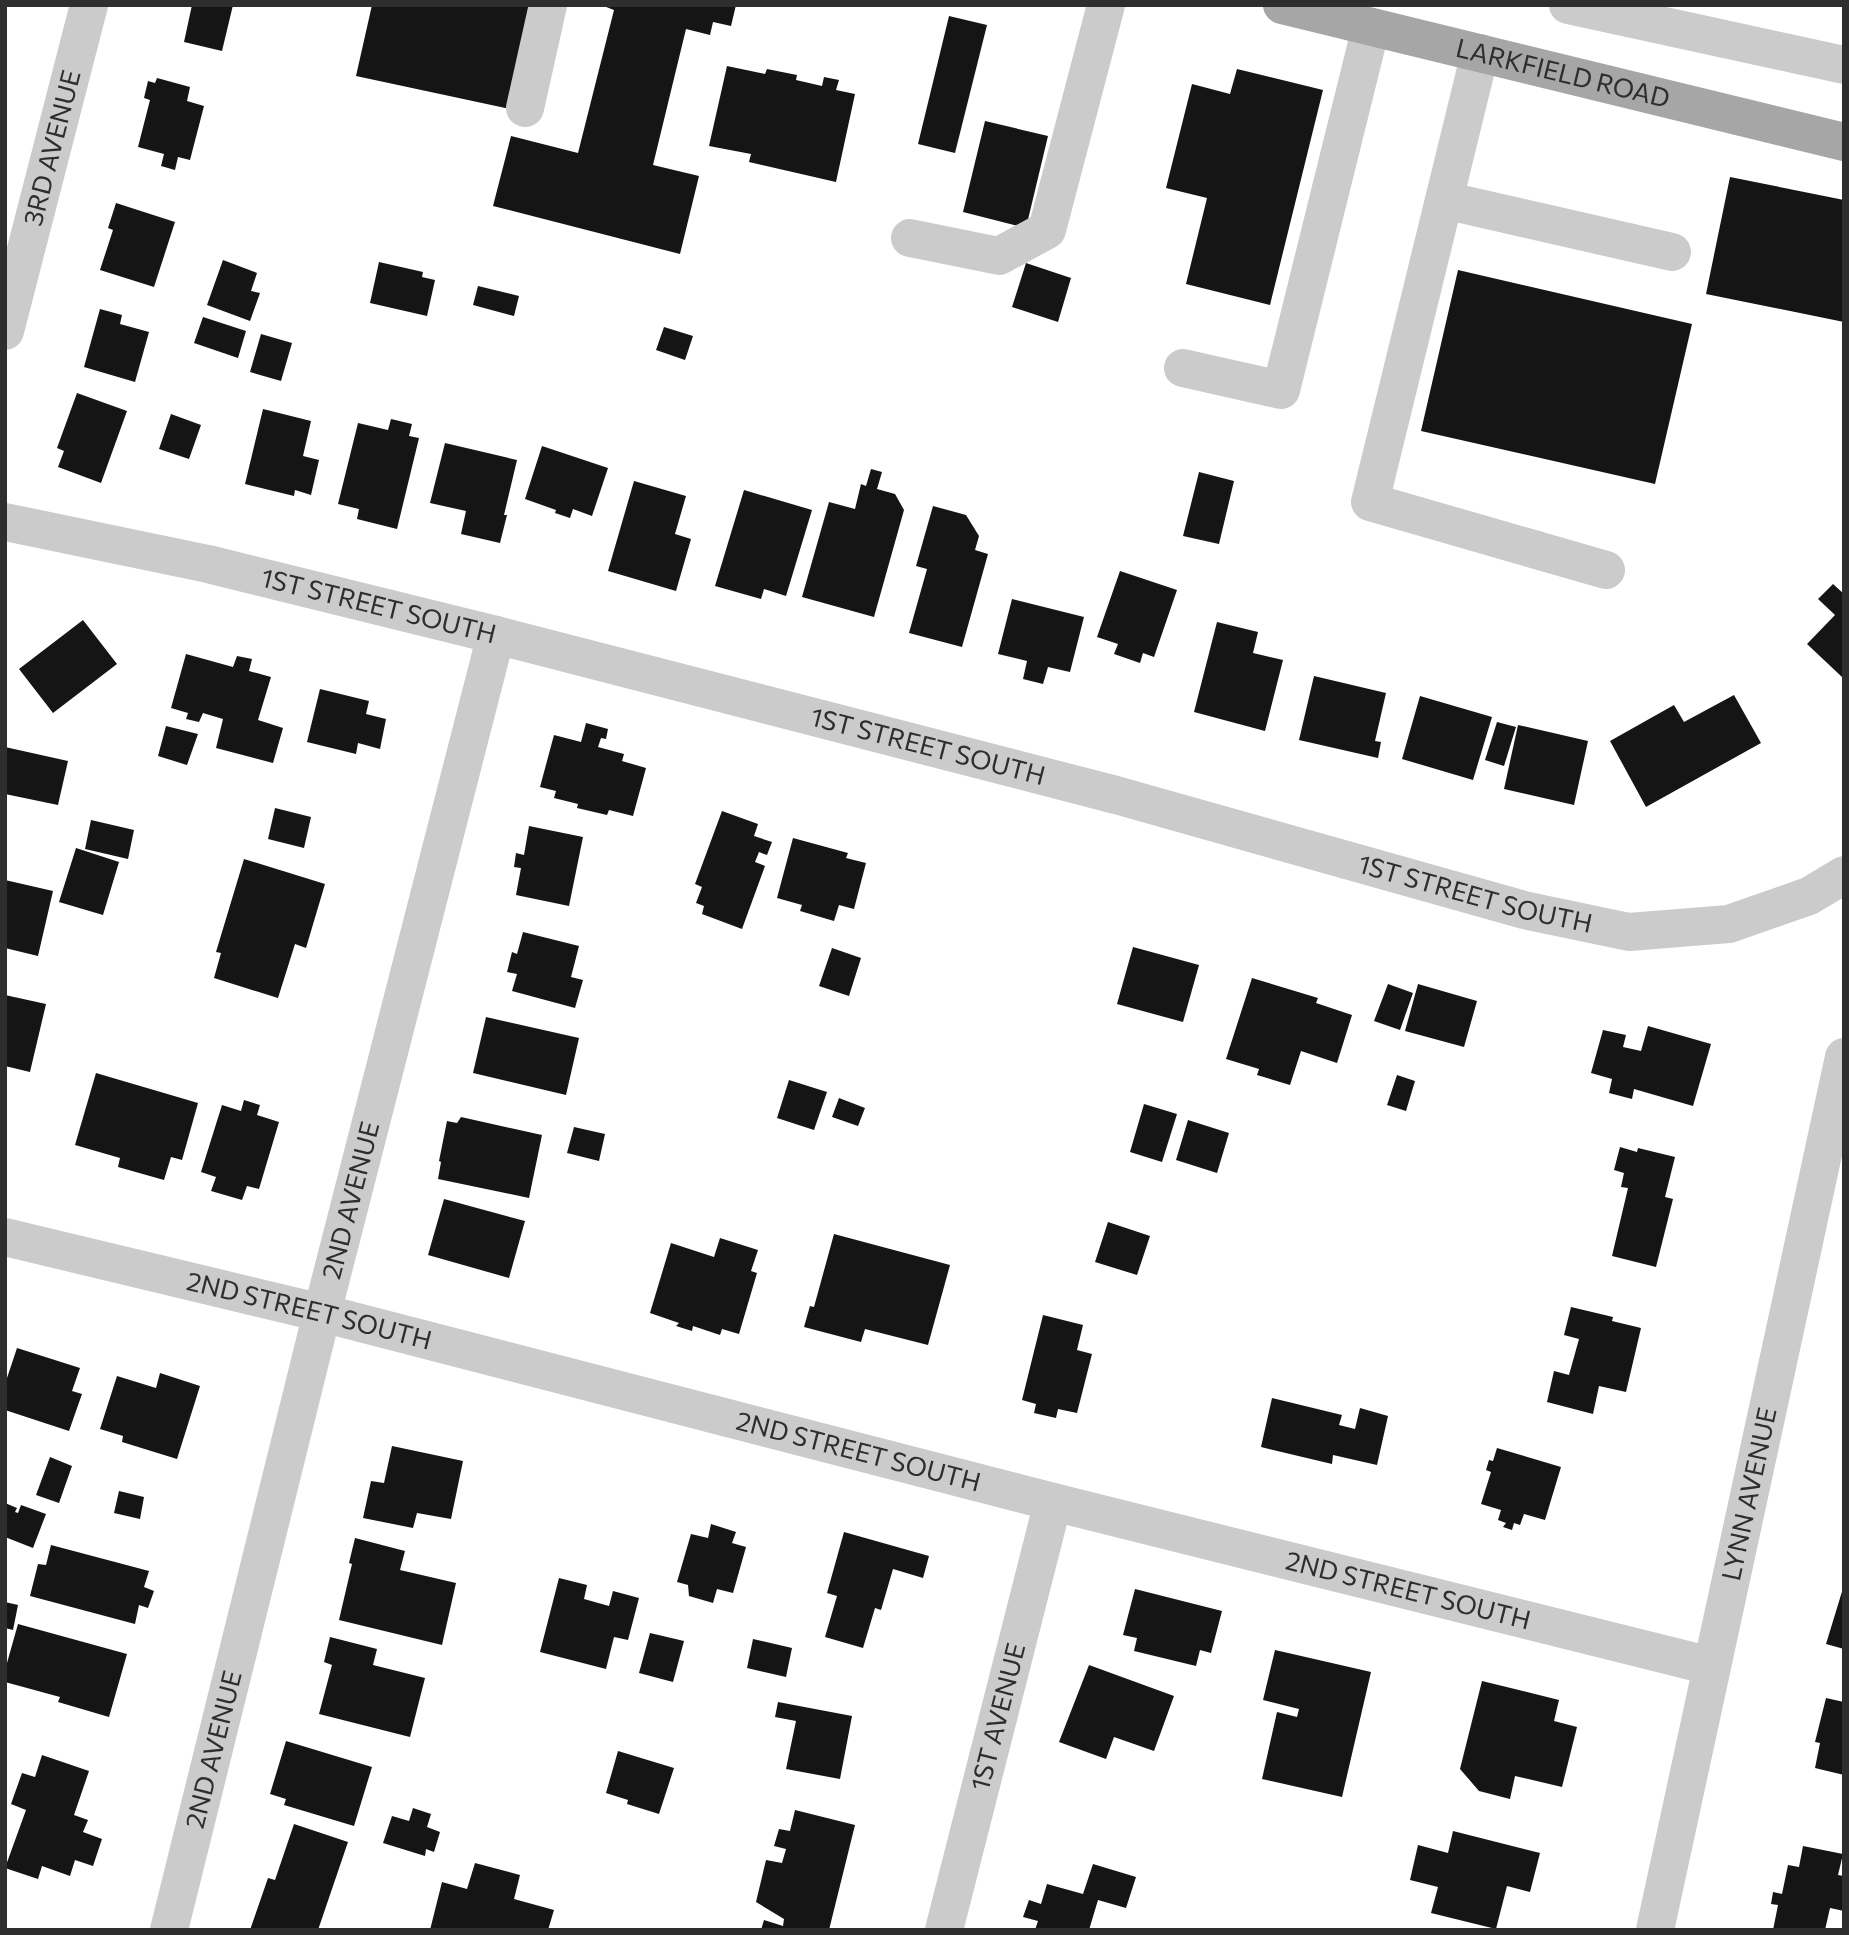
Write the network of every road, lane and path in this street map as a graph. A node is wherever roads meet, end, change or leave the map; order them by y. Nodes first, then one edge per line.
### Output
1 (89, 5) edge
2 (548, 5) edge
3 (1106, 5) edge
4 (1282, 5) edge
5 (1568, 5) edge
6 (1371, 27) junction
7 (1480, 53) junction
8 (1844, 65) edge
9 (525, 108) dead end
10 (1844, 142) edge
11 (1444, 200) junction
12 (911, 238) dead end
13 (1672, 252) dead end
14 (5, 331) edge
15 (1183, 368) dead end
16 (5, 522) edge
17 (1606, 570) dead end
18 (496, 635) junction
19 (1844, 875) edge
20 (1844, 1057) edge
21 (5, 1237) edge
22 (322, 1313) junction
23 (1053, 1502) junction
24 (1711, 1666) junction
25 (169, 1930) edge
26 (944, 1930) edge
27 (1655, 1930) edge

1 - 14 street, 3RD AVENUE
2 - 9 street
3 - 12 street
4 - 6 main road, LARKFIELD ROAD
5 - 8 street
6 - 7 main road, LARKFIELD ROAD
6 - 15 street
7 - 10 main road, LARKFIELD ROAD
7 - 11 street
11 - 13 street
11 - 17 street
16 - 18 street, 1ST STREET SOUTH
18 - 19 street, 1ST STREET SOUTH
18 - 22 street, 2ND AVENUE
20 - 24 street, LYNN AVENUE
21 - 22 street, 2ND STREET SOUTH
22 - 23 street, 2ND STREET SOUTH
22 - 25 street, 2ND AVENUE
23 - 24 street, 2ND STREET SOUTH
23 - 26 street, 1ST AVENUE
24 - 27 street, LYNN AVENUE

